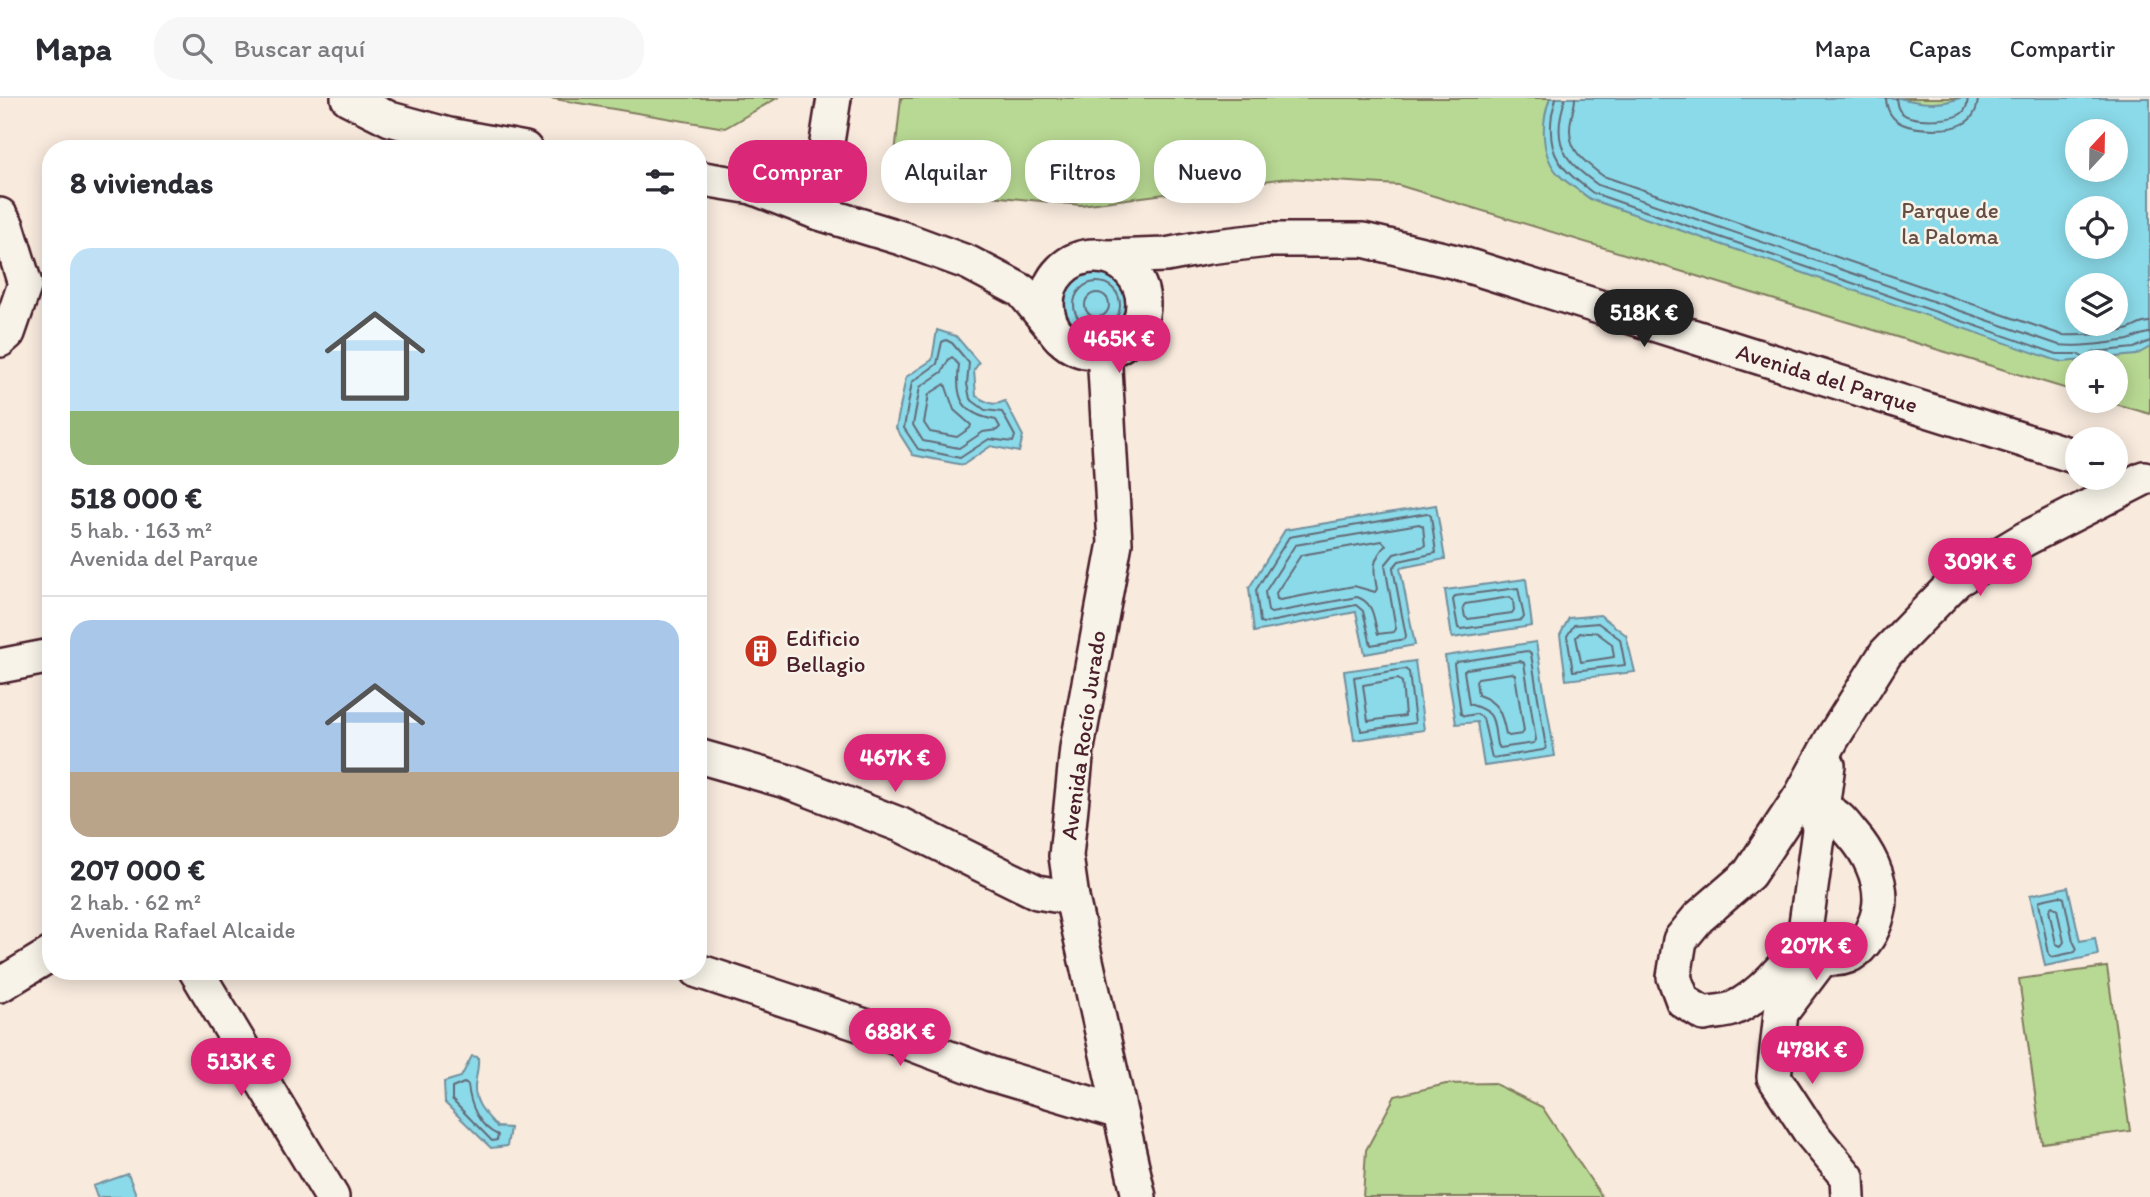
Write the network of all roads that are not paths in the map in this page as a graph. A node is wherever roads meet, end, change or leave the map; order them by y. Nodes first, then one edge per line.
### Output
1 (348, 98) edge
2 (834, 98) edge
3 (477, 140) edge
4 (707, 180) edge
5 (816, 212) junction
6 (0, 215) edge
7 (1208, 247) junction
8 (1108, 257) junction
9 (969, 263) junction
10 (1066, 264) junction
11 (1141, 286) junction
12 (1060, 337) junction
13 (0, 340) edge
14 (1104, 351) junction
15 (2065, 453) edge
16 (2136, 475) edge
17 (42, 658) edge
18 (0, 666) edge
19 (1832, 739) junction
20 (707, 759) edge
21 (1818, 824) junction
22 (1072, 898) junction
23 (1814, 947) junction
24 (42, 959) edge
25 (707, 974) edge
26 (201, 980) edge
27 (0, 985) edge
28 (1119, 1112) junction
29 (332, 1197) edge
30 (1139, 1197) edge
31 (1847, 1197) edge

1 - 3 street
2 - 5 street
4 - 5 street
5 - 9 street
6 - 13 street
7 - 8 street, Avenida del Parque
7 - 11 street, Avenida del Parque
7 - 15 street, Avenida del Parque
8 - 10 street
8 - 11 street
9 - 10 street
9 - 12 street
10 - 12 street
11 - 14 street
12 - 14 street
14 - 22 street, Avenida Rocío Jurado
16 - 19 street
17 - 18 street
19 - 21 street
19 - 23 street
20 - 22 street
21 - 23 street
21 - 23 street
22 - 28 street, Avenida Rocío Jurado
23 - 31 street
24 - 27 street
25 - 28 street
26 - 29 street
28 - 30 street, Avenida Rocío Jurado

